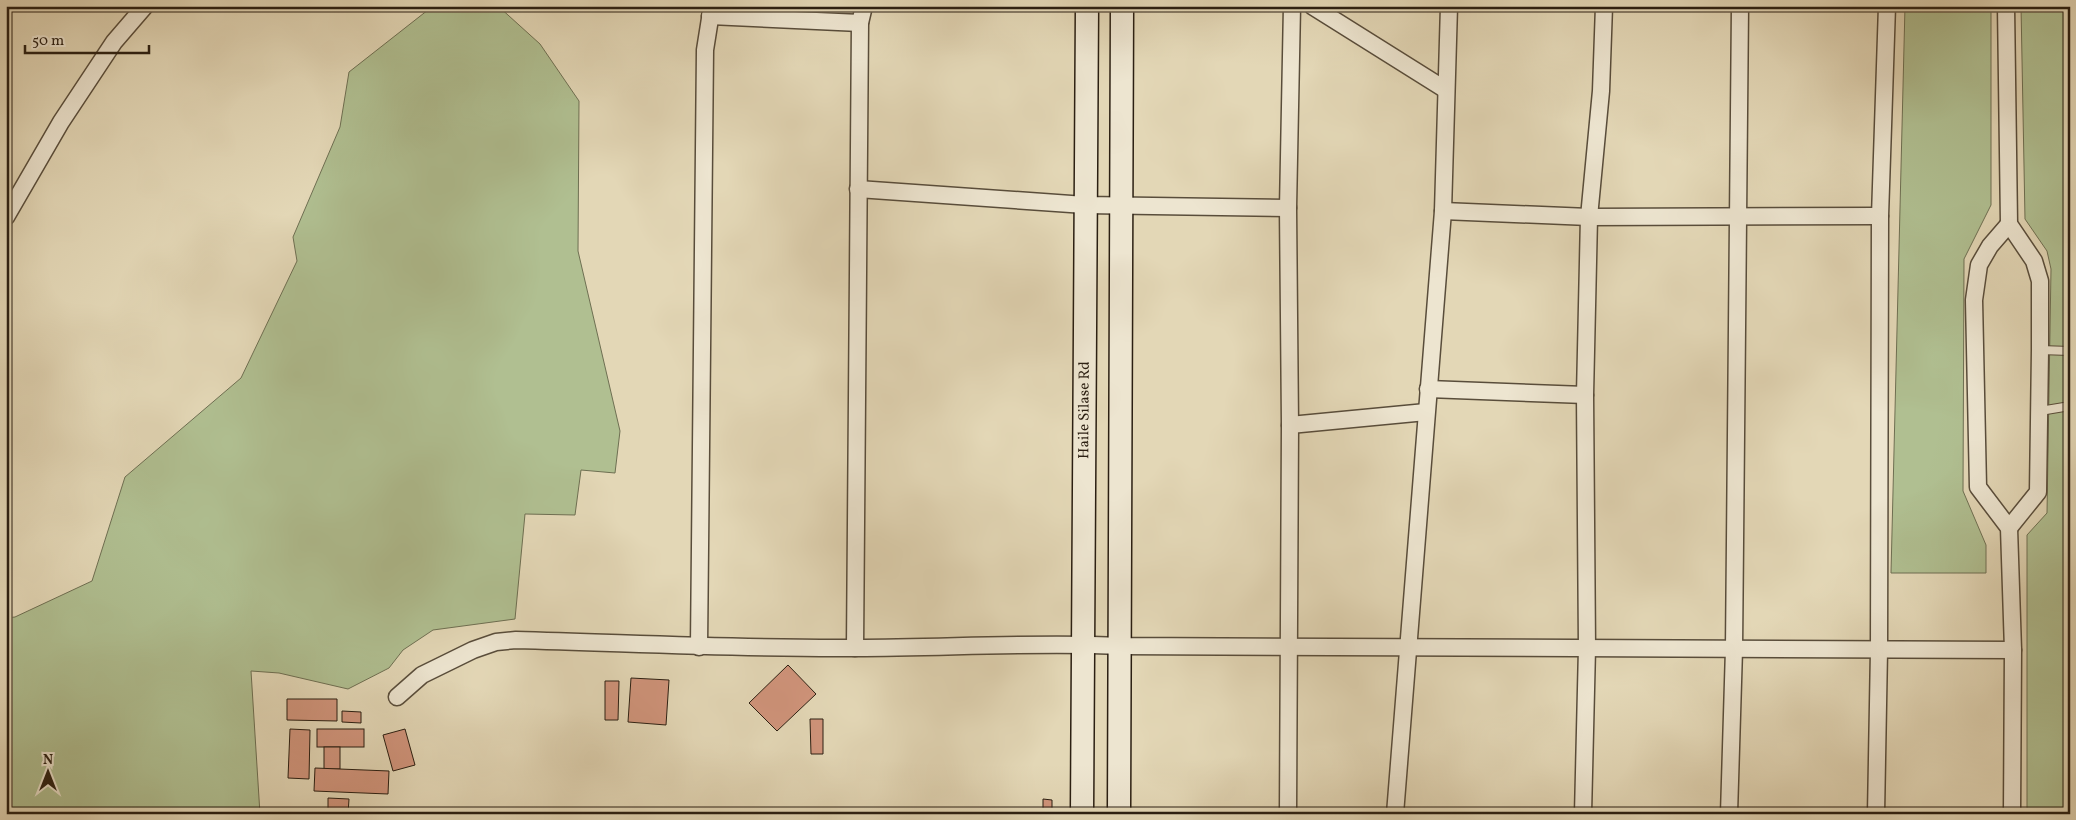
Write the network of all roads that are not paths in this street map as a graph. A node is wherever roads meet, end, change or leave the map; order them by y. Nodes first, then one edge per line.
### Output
1 (145, 6) edge
2 (864, 6) edge
3 (1087, 6) edge
4 (1122, 6) edge
5 (1292, 6) edge
6 (1312, 6) edge
7 (1449, 6) edge
8 (1604, 6) edge
9 (1740, 6) edge
10 (1887, 6) edge
11 (2006, 6) edge
12 (711, 11) edge
13 (860, 22) junction
14 (1087, 30) junction
15 (1122, 30) junction
16 (1446, 90) junction
17 (858, 189) junction
18 (1086, 205) junction
19 (1121, 206) junction
20 (1288, 208) junction
21 (1443, 211) junction
22 (7, 214) edge
23 (1737, 215) junction
24 (1880, 216) junction
25 (1589, 217) junction
26 (2009, 224) junction
27 (2048, 351) junction
28 (2070, 351) edge
29 (1428, 389) junction
30 (1585, 395) junction
31 (2070, 406) edge
32 (2048, 410) junction
33 (1426, 412) junction
34 (1290, 425) junction
35 (2008, 528) junction
36 (1081, 644) junction
37 (1121, 646) junction
38 (699, 647) junction
39 (1290, 647) junction
40 (855, 648) junction
41 (1408, 648) junction
42 (1586, 648) junction
43 (1734, 649) junction
44 (1879, 650) junction
45 (2013, 650) junction
46 (397, 697) dead end
47 (1082, 814) edge
48 (1119, 814) edge
49 (1288, 814) edge
50 (1395, 814) edge
51 (1583, 814) edge
52 (1728, 814) edge
53 (1876, 814) edge
54 (2012, 814) edge

1 - 22 street
2 - 13 street
3 - 14 main road, Haile Silase Rd
4 - 15 main road
5 - 20 street
6 - 16 street
7 - 16 street
8 - 25 street
9 - 23 street
10 - 24 street
11 - 26 street
12 - 13 street
12 - 38 street
13 - 17 street
14 - 15 main road
14 - 18 main road, Haile Silase Rd
15 - 19 main road
16 - 21 street
17 - 18 street
17 - 40 street
18 - 19 street
18 - 36 main road, Haile Silase Rd
19 - 20 street
19 - 37 main road
20 - 34 street
21 - 25 street
21 - 29 street
23 - 24 street
23 - 25 street
23 - 43 street
24 - 44 street
25 - 30 street
26 - 27 street
26 - 35 street
27 - 28 lane
27 - 32 street
29 - 30 street
29 - 33 street
30 - 42 street
31 - 32 lane
32 - 35 street
33 - 34 street
33 - 41 street
34 - 39 street
35 - 45 street
36 - 37 street
36 - 40 street
36 - 47 main road, Haile Silase Rd
37 - 39 street
37 - 48 main road
38 - 40 street
38 - 46 street
39 - 41 street
39 - 49 street
41 - 42 street
41 - 50 street
42 - 43 street
42 - 51 street
43 - 44 street
43 - 52 street
44 - 45 street
44 - 53 street
45 - 54 street

